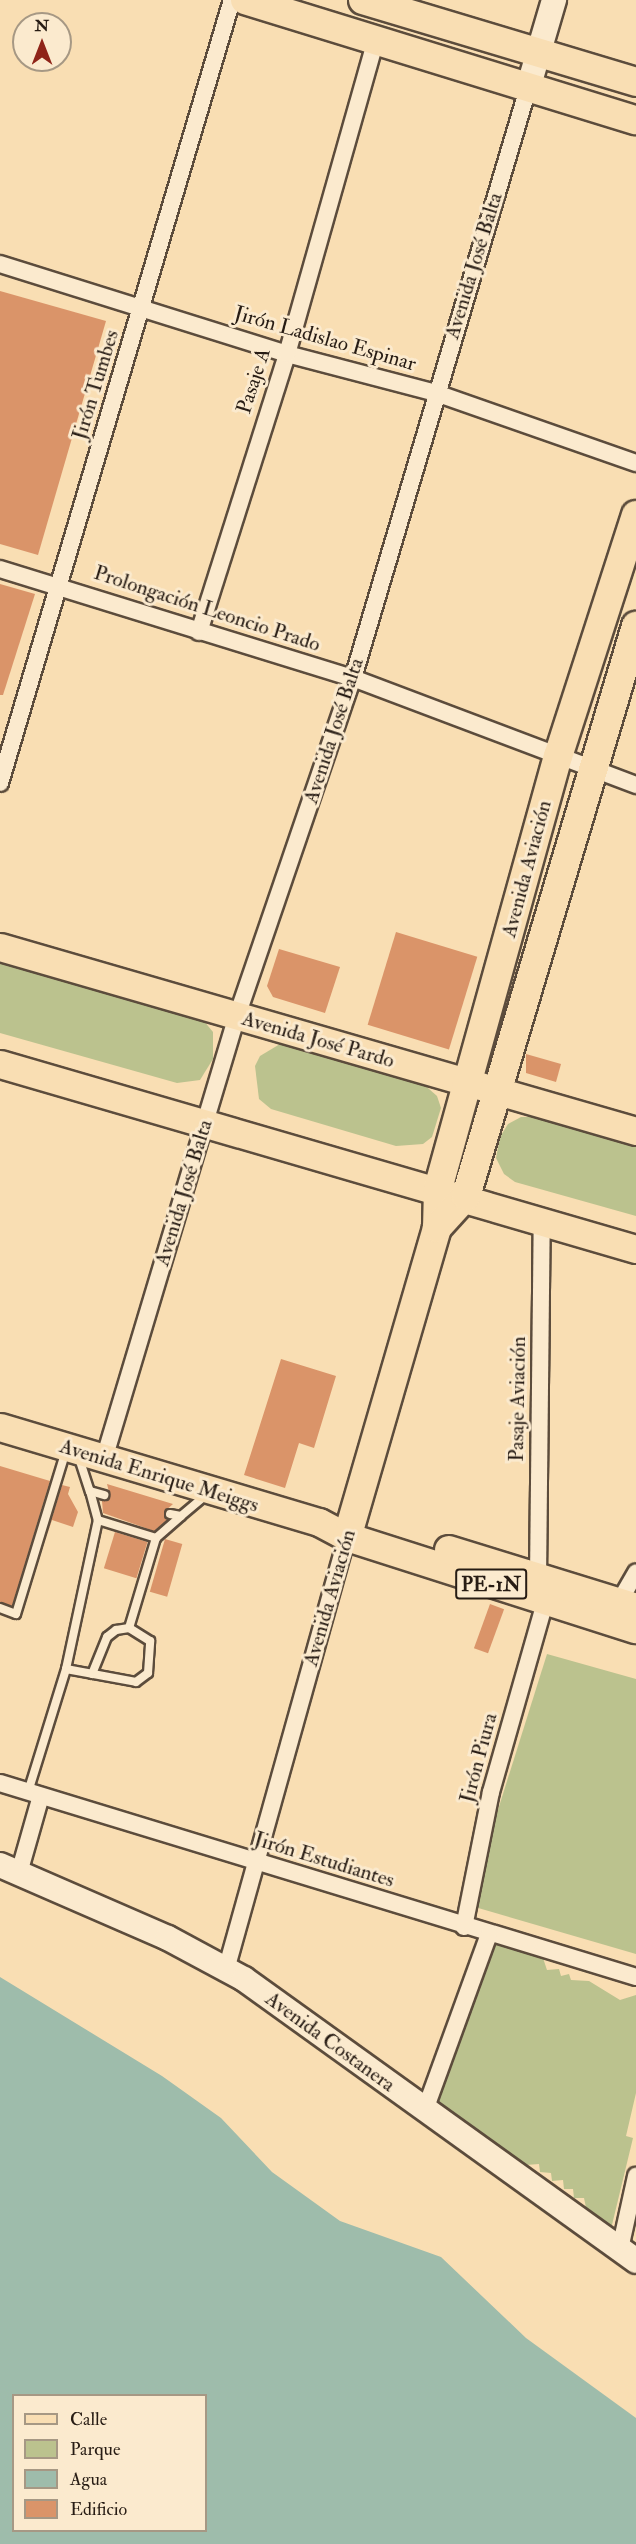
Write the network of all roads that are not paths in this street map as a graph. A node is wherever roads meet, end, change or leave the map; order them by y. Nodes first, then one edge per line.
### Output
1 (232, 0) edge
2 (246, 0) edge
3 (363, 0) edge
4 (554, 0) edge
5 (376, 39) junction
6 (539, 51) junction
7 (636, 82) edge
8 (529, 85) junction
9 (636, 120) edge
10 (0, 264) edge
11 (143, 307) junction
12 (287, 354) junction
13 (436, 393) junction
14 (636, 463) edge
15 (636, 515) edge
16 (0, 569) edge
17 (59, 585) junction
18 (636, 626) edge
19 (199, 632) junction
20 (353, 678) junction
21 (558, 756) junction
22 (591, 767) junction
23 (0, 783) edge
24 (636, 785) edge
25 (0, 947) edge
26 (237, 1016) junction
27 (0, 1064) edge
28 (468, 1083) junction
29 (497, 1092) junction
30 (206, 1121) junction
31 (636, 1131) edge
32 (438, 1188) junction
33 (466, 1196) junction
34 (542, 1221) junction
35 (437, 1228) junction
36 (636, 1249) edge
37 (0, 1427) edge
38 (72, 1450) junction
39 (104, 1459) junction
40 (90, 1491) junction
41 (211, 1491) junction
42 (104, 1495) dead end
43 (170, 1514) dead end
44 (181, 1516) junction
45 (98, 1520) junction
46 (350, 1528) junction
47 (156, 1538) junction
48 (636, 1572) edge
49 (542, 1590) junction
50 (627, 1605) edge
51 (0, 1608) edge
52 (129, 1628) junction
53 (636, 1629) edge
54 (66, 1669) junction
55 (92, 1674) junction
56 (0, 1783) edge
57 (34, 1794) junction
58 (256, 1862) junction
59 (10, 1869) edge
60 (464, 1927) junction
61 (489, 1934) junction
62 (226, 1970) junction
63 (636, 1977) edge
64 (425, 2110) junction
65 (636, 2176) edge
66 (628, 2255) edge

1 - 11 street, Jirón Tumbes
2 - 5 highway
3 - 6 highway
4 - 6 main road, Avenida José Balta
5 - 8 highway
5 - 12 street, Pasaje A
6 - 7 highway
6 - 8 main road, Avenida José Balta
8 - 9 highway
8 - 13 street, Avenida José Balta
10 - 11 street, Jirón Ladislao Espinar
11 - 12 street, Jirón Ladislao Espinar
11 - 17 street, Jirón Tumbes
12 - 13 street, Jirón Ladislao Espinar
12 - 19 street, Pasaje A
13 - 14 street, Jirón Ladislao Espinar
13 - 20 street, Avenida José Balta
15 - 21 highway, Avenida Aviación
16 - 17 street, Prolongación Leoncio Prado
17 - 19 street, Prolongación Leoncio Prado
17 - 23 street, Jirón Tumbes
18 - 22 highway, Avenida Aviación
19 - 20 street, Prolongación Leoncio Prado
20 - 21 street, Prolongación Leoncio Prado
20 - 26 street, Avenida José Balta
21 - 22 street, Prolongación Leoncio Prado
21 - 28 highway, Avenida Aviación
22 - 24 street, Prolongación Leoncio Prado
22 - 29 highway, Avenida Aviación
25 - 26 main road, Avenida José Pardo
26 - 28 main road, Avenida José Pardo
26 - 30 street, Avenida José Balta
27 - 30 main road
28 - 29 main road, Avenida José Pardo
28 - 32 highway, Avenida Aviación
29 - 31 main road, Avenida José Pardo
29 - 33 highway, Avenida Aviación
30 - 32 main road
30 - 39 street, Avenida José Balta
32 - 33 main road
32 - 35 highway, Avenida Aviación
33 - 34 main road
33 - 35 highway, Avenida Aviación
34 - 36 main road
34 - 49 street, Pasaje Aviación
35 - 46 highway, Avenida Aviación
37 - 38 main road, Avenida Enrique Meiggs / PE-1N
38 - 39 main road, Avenida Enrique Meiggs / PE-1N
38 - 40 lane
38 - 51 lane
39 - 41 main road, Avenida Enrique Meiggs / PE-1N
40 - 42 lane
40 - 45 lane
41 - 44 lane
41 - 46 main road, Avenida Enrique Meiggs / PE-1N
43 - 44 lane
44 - 47 lane
45 - 47 lane
45 - 54 lane
46 - 49 highway, Avenida Enrique Meiggs / PE-1N
46 - 58 street, Avenida Aviación
47 - 52 lane
48 - 50 street
49 - 50 highway, Avenida Enrique Meiggs / PE-1N
49 - 53 highway, Avenida Enrique Meiggs / PE-1N
49 - 60 street, Jirón Piura
52 - 55 lane
52 - 55 lane
54 - 55 lane
54 - 57 lane
56 - 57 street, Jirón Estudiantes
57 - 58 street, Jirón Estudiantes
57 - 59 street
58 - 60 street, Jirón Estudiantes
58 - 62 street, Avenida Aviación
59 - 62 main road, Avenida Costanera
60 - 61 street, Jirón Estudiantes
61 - 63 street, Jirón Estudiantes
61 - 64 street
62 - 64 main road, Avenida Costanera
64 - 66 main road, Avenida Costanera
65 - 66 street

